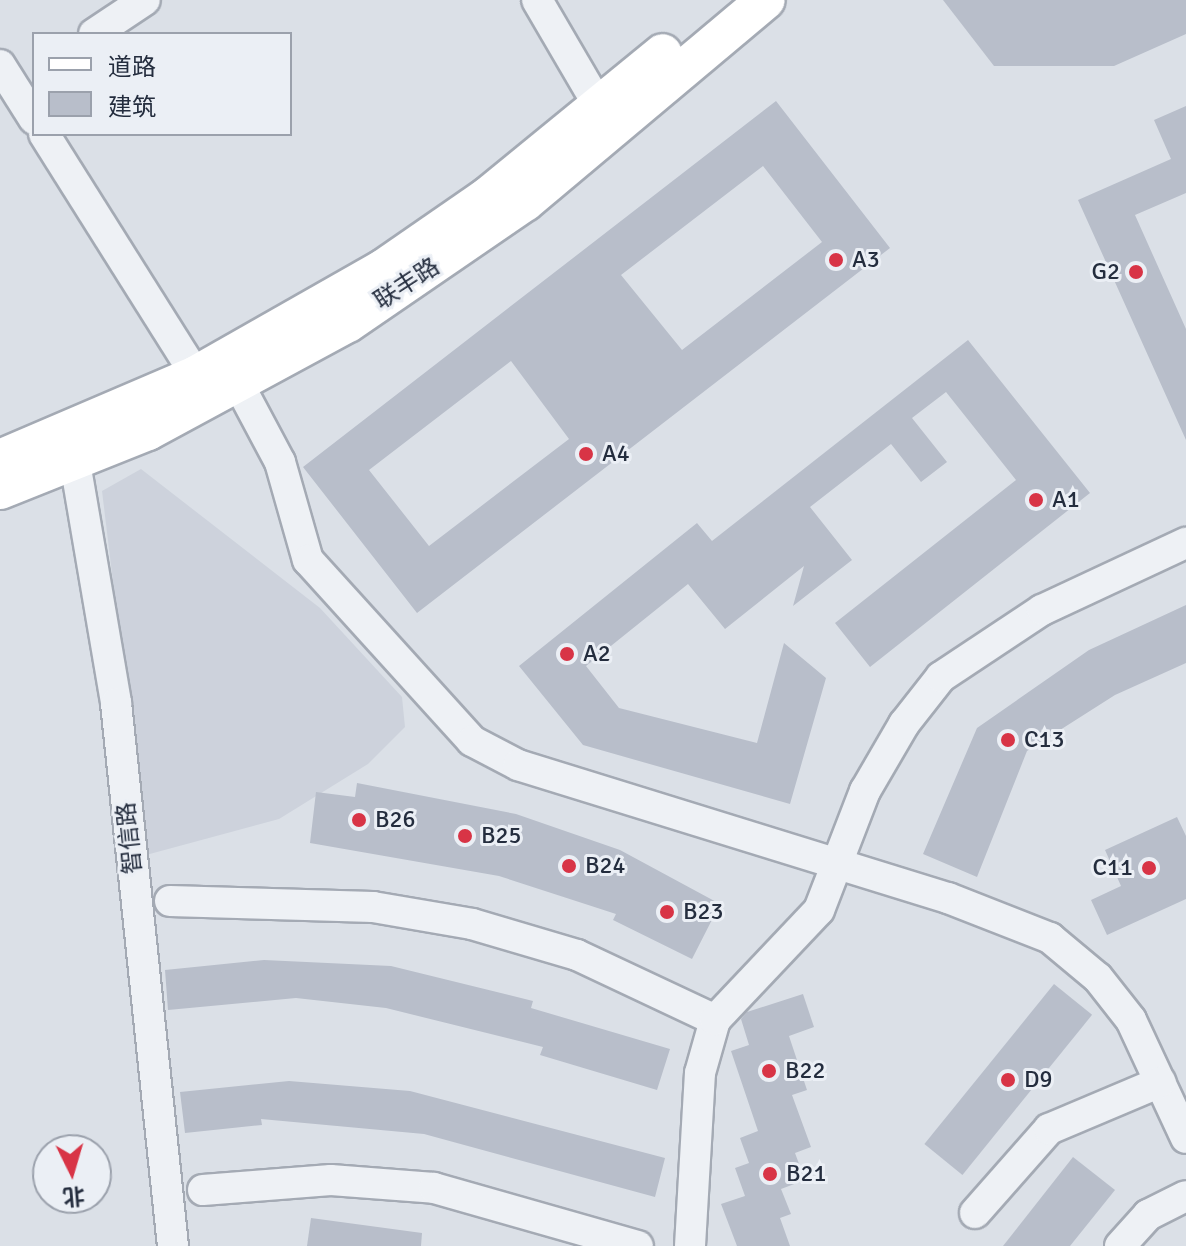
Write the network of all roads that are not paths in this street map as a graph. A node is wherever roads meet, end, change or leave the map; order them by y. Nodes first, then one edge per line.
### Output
1 (145, 0) edge
2 (537, 0) edge
3 (726, 0) edge
4 (766, 0) edge
5 (97, 32) edge
6 (12, 80) edge
7 (599, 106) junction
8 (32, 115) edge
9 (45, 136) edge
10 (196, 375) junction
11 (239, 385) junction
12 (66, 449) junction
13 (0, 459) edge
14 (0, 490) edge
15 (1186, 543) edge
16 (841, 864) junction
17 (170, 901) dead end
18 (715, 1020) junction
19 (1160, 1082) junction
20 (1186, 1138) edge
21 (203, 1190) dead end
22 (1186, 1196) edge
23 (975, 1213) dead end
24 (159, 1246) edge
25 (173, 1246) edge
26 (638, 1246) edge
27 (690, 1246) edge
28 (1120, 1246) edge

1 - 5 street
2 - 7 street
3 - 7 main road, 联丰路
4 - 11 main road, 联丰路
6 - 8 street
7 - 10 main road, 联丰路
9 - 10 street
10 - 12 main road, 联丰路
11 - 12 main road, 联丰路
11 - 16 street
12 - 13 main road, 联丰路
12 - 14 main road, 联丰路
12 - 24 street, 智信路
12 - 25 street, 智信路
15 - 16 street
16 - 18 street
16 - 19 street
17 - 18 street
18 - 27 street
19 - 20 street
19 - 23 street
21 - 26 street
22 - 28 street

